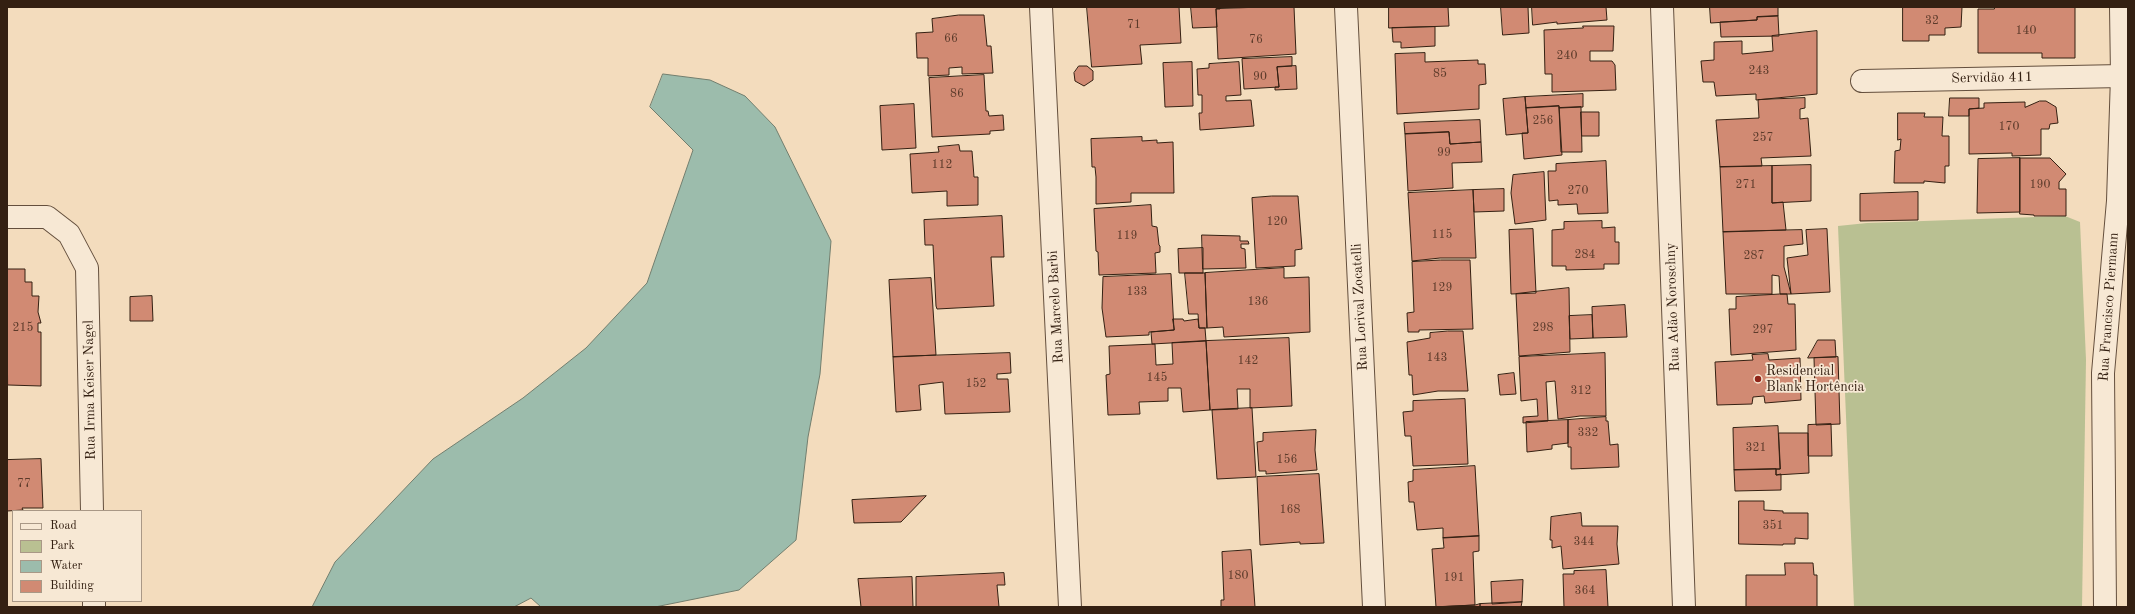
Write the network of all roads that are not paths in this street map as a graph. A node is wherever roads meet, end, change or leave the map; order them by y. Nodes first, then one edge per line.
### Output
1 (1041, 7) edge
2 (1346, 7) edge
3 (1662, 7) edge
4 (2121, 7) edge
5 (2122, 76) junction
6 (1862, 81) dead end
7 (7, 218) edge
8 (92, 510) edge
9 (1070, 607) edge
10 (1374, 607) edge
11 (1684, 607) edge
12 (2105, 607) edge

1 - 9 street, Rua Marcelo Barbi
2 - 10 street, Rua Lorival Zocatelli
3 - 11 street, Rua Adão Noroschny
4 - 5 street, Rua Francisco Piermann
5 - 6 street, Servidão 411
5 - 12 street, Rua Francisco Piermann
7 - 8 street, Rua Irma Keiser Nagel

